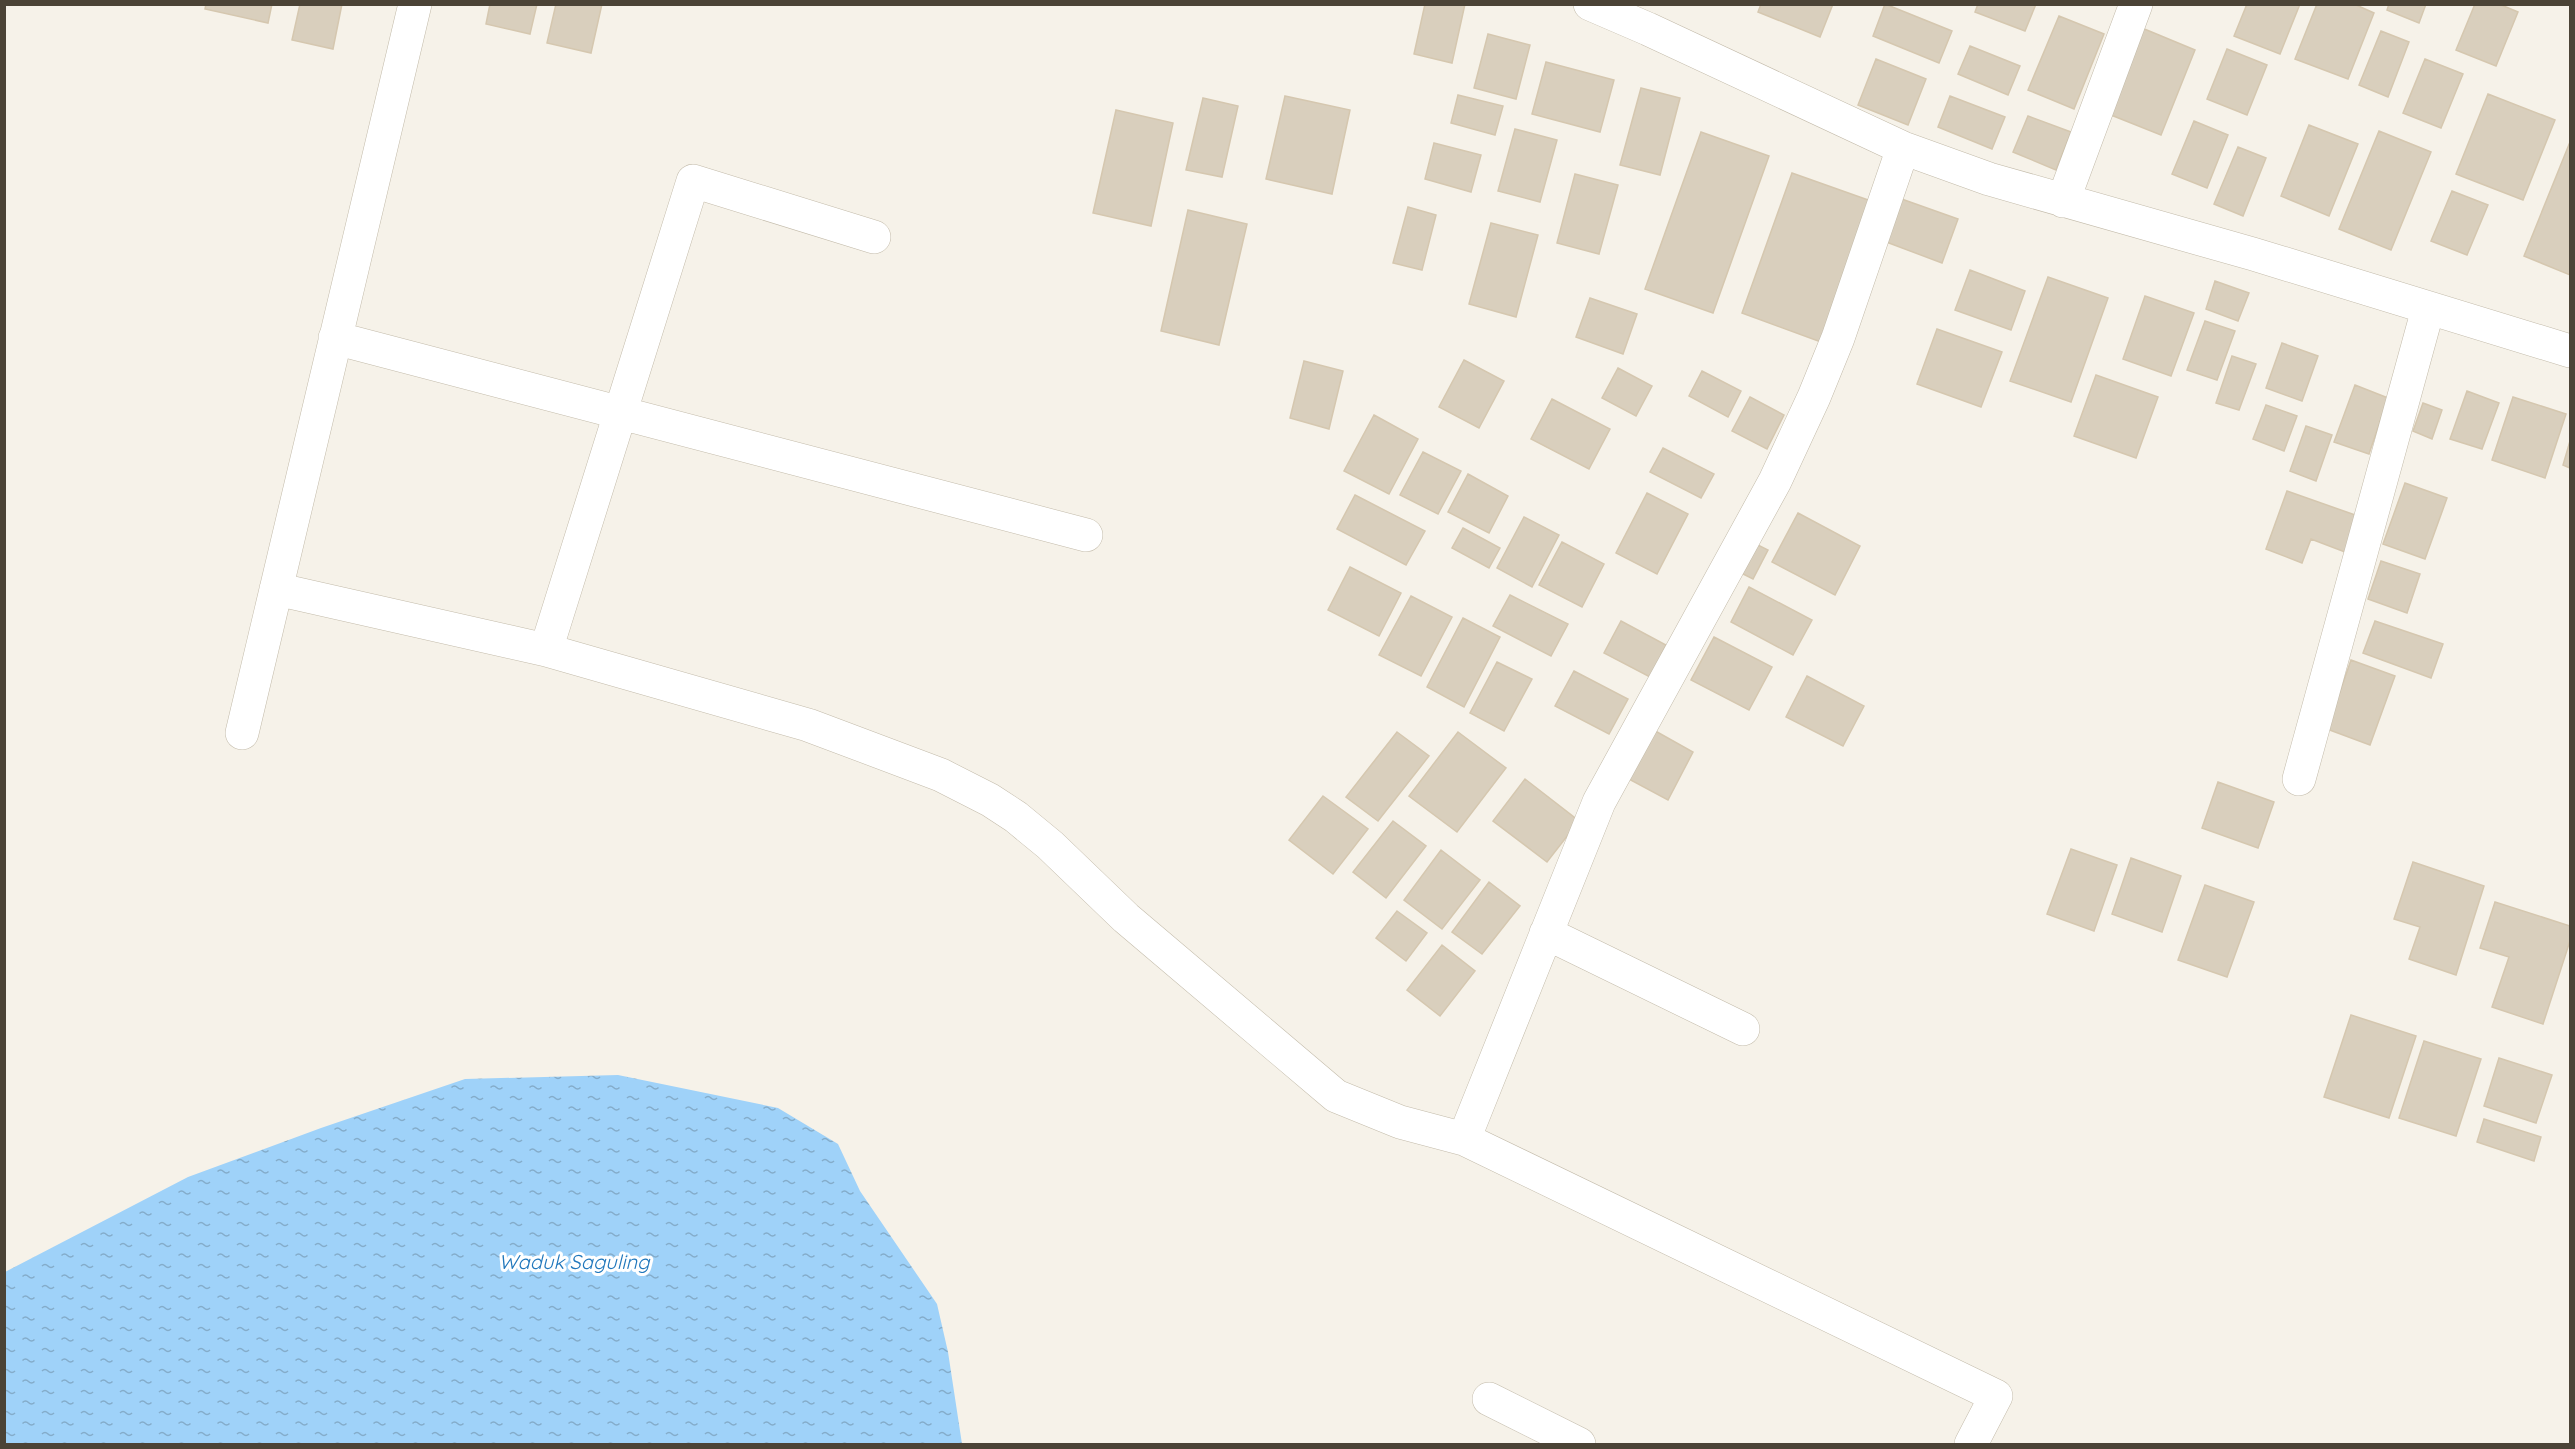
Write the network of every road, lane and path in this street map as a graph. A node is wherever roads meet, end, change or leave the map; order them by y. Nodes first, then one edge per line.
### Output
1 (415, 4) edge
2 (1590, 4) edge
3 (2136, 4) edge
4 (1903, 148) junction
5 (2063, 201) junction
6 (874, 237) dead end
7 (2428, 309) junction
8 (335, 339) junction
9 (2571, 351) edge
10 (620, 414) junction
11 (1086, 535) dead end
12 (276, 589) junction
13 (546, 650) junction
14 (242, 733) dead end
15 (2299, 779) dead end
16 (1546, 933) junction
17 (1743, 1029) dead end
18 (1464, 1140) junction
19 (1490, 1399) dead end
20 (1579, 1444) edge
21 (1971, 1444) edge

1 - 8 street
2 - 4 street
3 - 5 street
4 - 5 street
4 - 16 street
5 - 7 street
6 - 10 street
7 - 9 street
7 - 15 street
8 - 10 street
8 - 12 street
10 - 11 street
10 - 13 street
12 - 13 street
12 - 14 street
13 - 18 street
16 - 17 street
16 - 18 street
18 - 21 street
19 - 20 street

